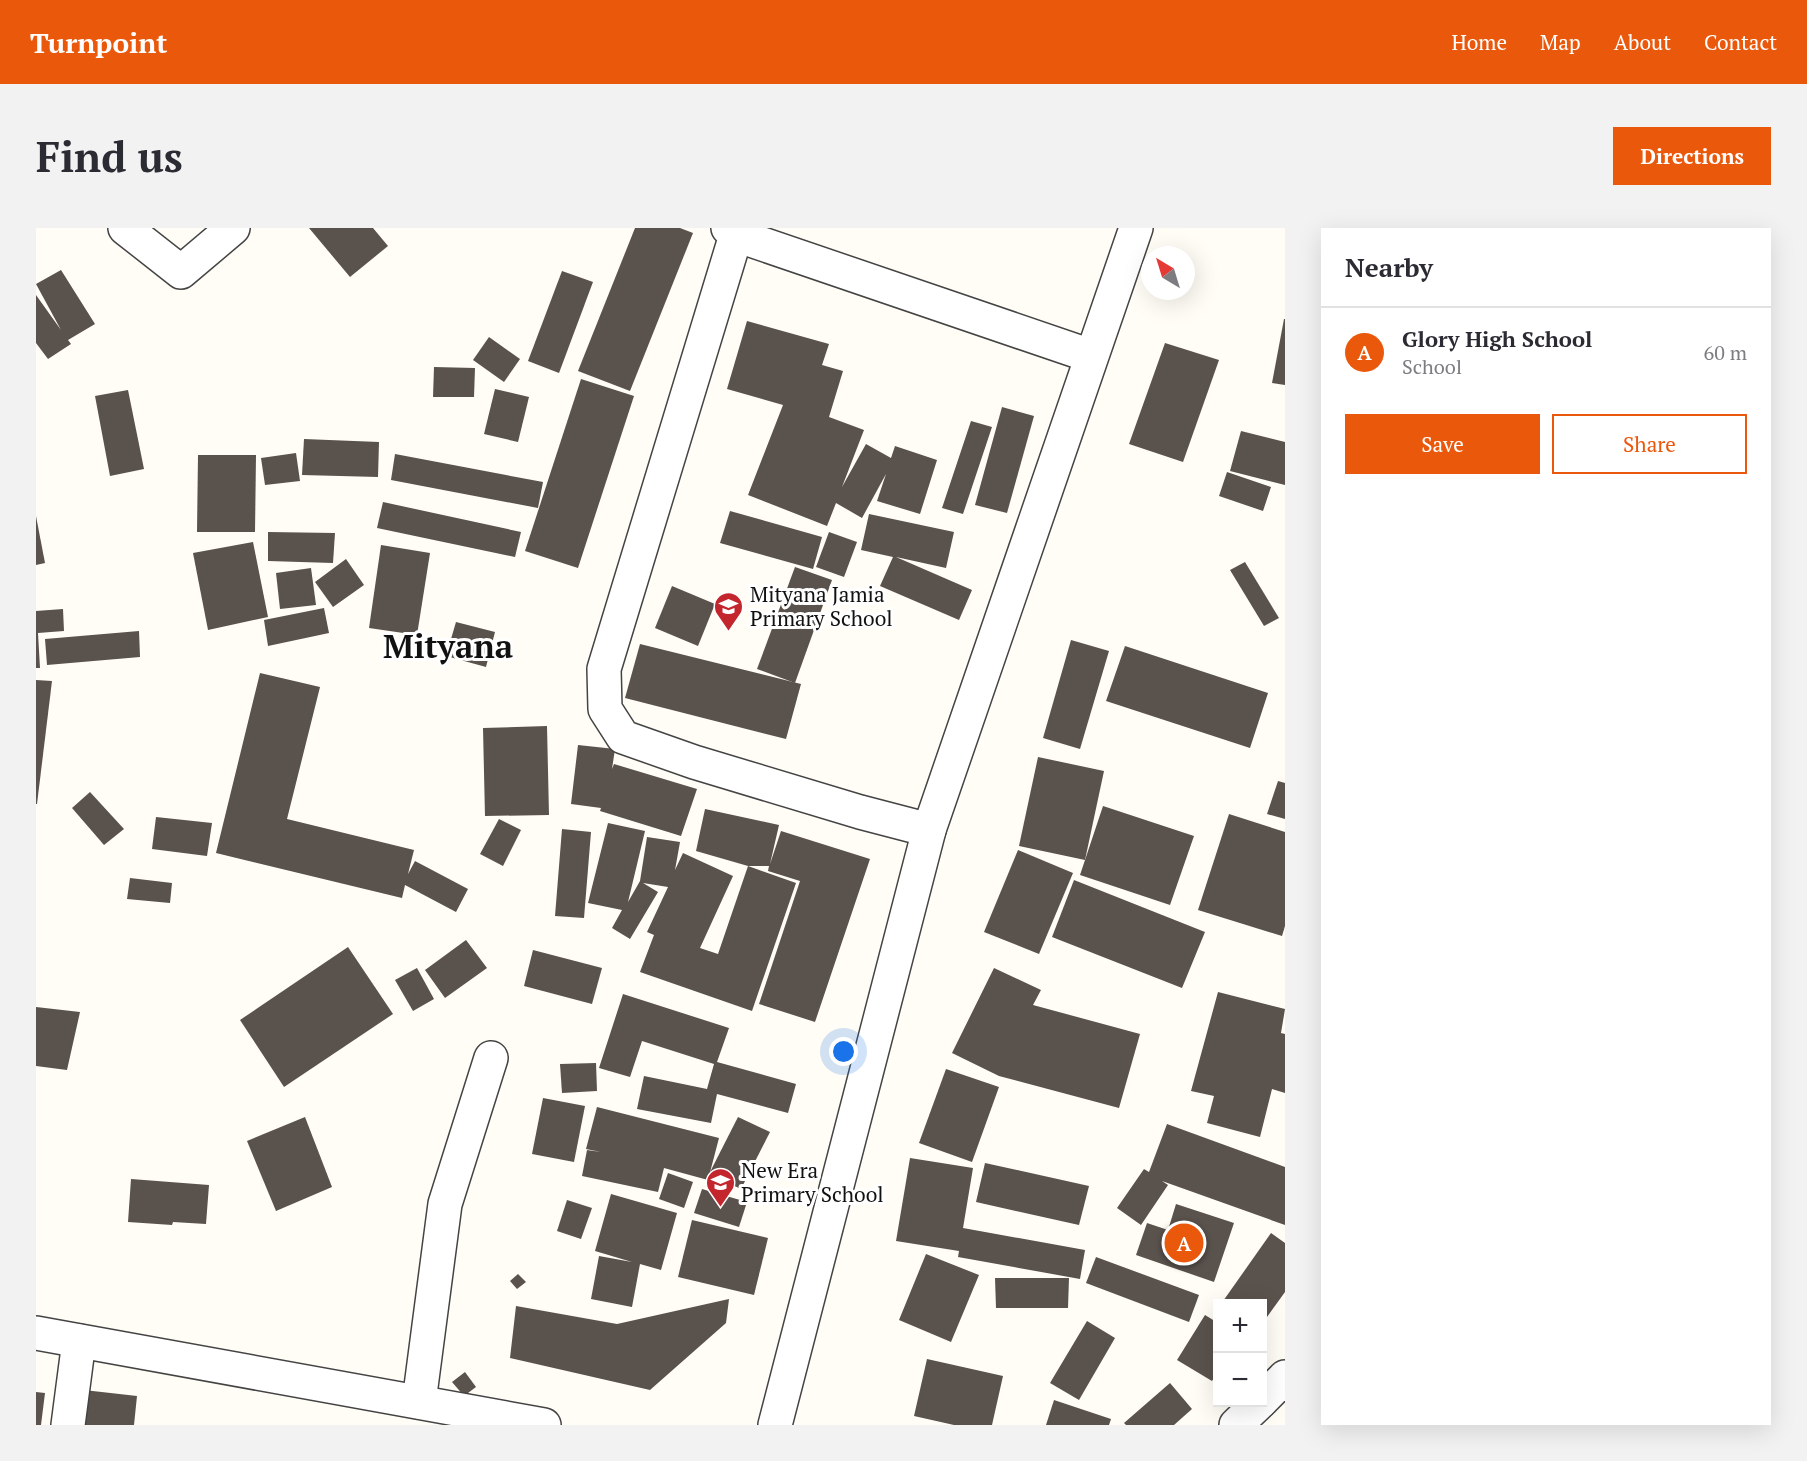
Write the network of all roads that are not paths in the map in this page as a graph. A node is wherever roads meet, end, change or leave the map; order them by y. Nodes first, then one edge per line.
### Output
1 (125, 228) edge
2 (233, 228) edge
3 (1136, 228) edge
4 (732, 232) edge
5 (1091, 356) junction
6 (929, 830) junction
7 (491, 1058) dead end
8 (36, 1333) edge
9 (79, 1341) junction
10 (1285, 1377) edge
11 (1267, 1395) edge
12 (419, 1402) junction
13 (1255, 1407) edge
14 (68, 1425) edge
15 (544, 1425) edge
16 (775, 1425) edge
17 (1236, 1425) edge

1 - 2 street
3 - 5 street
4 - 5 street
4 - 6 street
5 - 6 street
6 - 16 street
7 - 12 street
8 - 9 street
9 - 12 street
9 - 14 street
10 - 11 street
12 - 15 street
13 - 17 street

